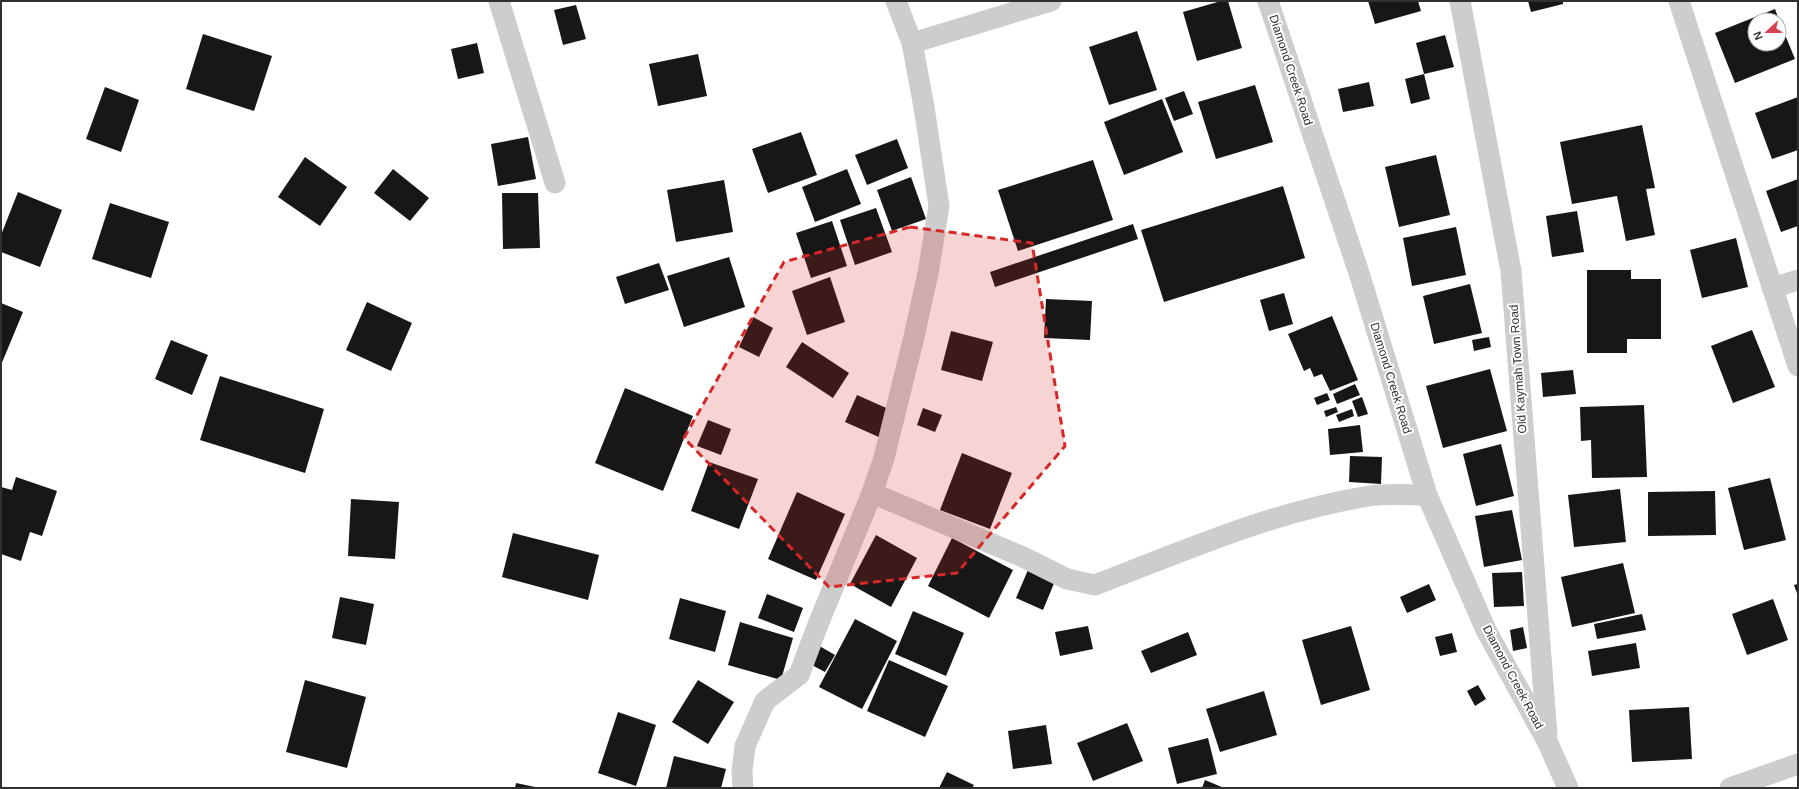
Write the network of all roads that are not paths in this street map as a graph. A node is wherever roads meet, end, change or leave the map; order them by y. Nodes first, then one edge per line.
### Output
1 (499, 1) edge
2 (896, 1) edge
3 (1051, 1) edge
4 (1268, 1) edge
5 (1460, 1) edge
6 (1679, 1) edge
7 (912, 43) junction
8 (554, 183) dead end
9 (1798, 280) edge
10 (1772, 288) junction
11 (1798, 366) edge
12 (872, 493) junction
13 (1427, 495) junction
14 (1547, 741) junction
15 (1798, 764) edge
16 (743, 788) edge
17 (1568, 788) edge
18 (1730, 788) edge

1 - 8 street
2 - 7 street
3 - 7 street
4 - 13 street, Diamond Creek Road
5 - 14 street, Old Kaymah Town Road
6 - 10 street
7 - 12 street
9 - 10 street
10 - 11 street
12 - 13 street
12 - 16 street
13 - 14 street, Diamond Creek Road
14 - 17 street
15 - 18 street

